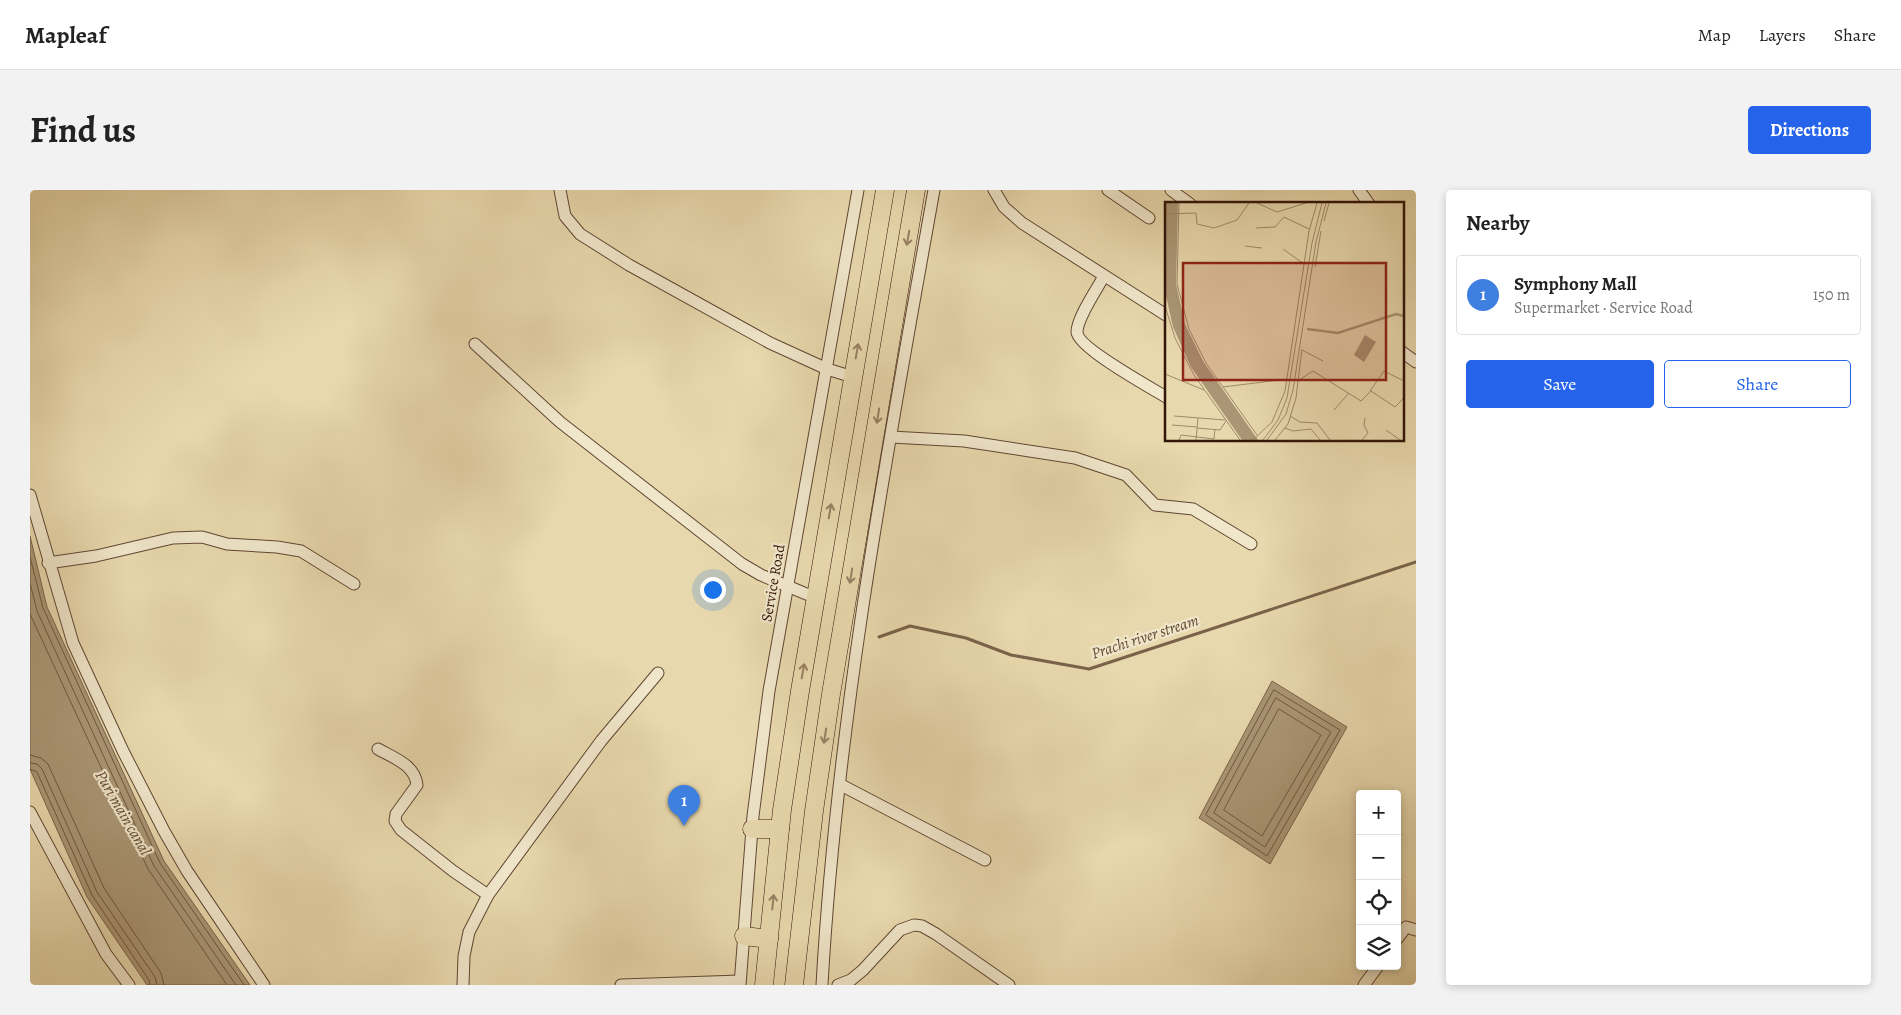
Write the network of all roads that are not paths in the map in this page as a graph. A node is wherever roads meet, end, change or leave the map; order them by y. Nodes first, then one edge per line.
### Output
1 (560, 190) edge
2 (886, 190) edge
3 (916, 190) edge
4 (934, 190) edge
5 (994, 190) edge
6 (1108, 190) edge
7 (1172, 190) edge
8 (1359, 190) edge
9 (856, 192) edge
10 (1187, 202) edge
11 (1368, 202) edge
12 (1150, 218) dead end
13 (1104, 276) junction
14 (1165, 314) edge
15 (474, 344) dead end
16 (1404, 353) edge
17 (1416, 362) edge
18 (827, 369) junction
19 (853, 377) junction
20 (891, 385) junction
21 (1165, 396) edge
22 (891, 437) junction
23 (30, 495) edge
24 (1251, 544) dead end
25 (48, 563) junction
26 (354, 584) dead end
27 (788, 586) junction
28 (816, 598) junction
29 (658, 673) dead end
30 (378, 749) dead end
31 (841, 785) junction
32 (30, 812) edge
33 (752, 828) junction
34 (780, 829) junction
35 (985, 860) dead end
36 (488, 895) junction
37 (1416, 930) edge
38 (1401, 934) edge
39 (744, 936) junction
40 (769, 939) junction
41 (1375, 970) edge
42 (740, 983) edge
43 (129, 985) edge
44 (264, 985) edge
45 (463, 985) edge
46 (621, 985) edge
47 (764, 985) edge
48 (794, 985) edge
49 (822, 985) edge
50 (838, 985) edge
51 (1009, 985) edge
52 (1364, 985) edge

1 - 18 street
19 -> 2 highway
3 -> 20 highway
4 - 20 street
5 - 13 street
6 - 12 street
7 - 10 street
8 - 11 street
9 - 18 street, Service Road
13 - 14 street
13 - 21 street
15 - 27 street
16 - 17 street
18 - 19 street
18 - 27 street, Service Road
28 -> 19 highway
20 - 22 street
20 -> 48 highway
22 - 24 street
22 - 31 street
23 - 25 street
25 - 26 street
25 - 44 street
27 - 28 street
27 - 33 street, Service Road
34 -> 28 highway
29 - 36 street
30 - 36 street
31 - 35 street
31 - 49 street
32 - 43 street
33 - 34 highway
33 - 39 street, Service Road
40 -> 34 highway
36 - 45 street
37 - 38 street
39 - 40 highway
39 - 42 street, Service Road
40 - 47 highway
41 - 52 street
42 - 46 street
50 - 51 street

